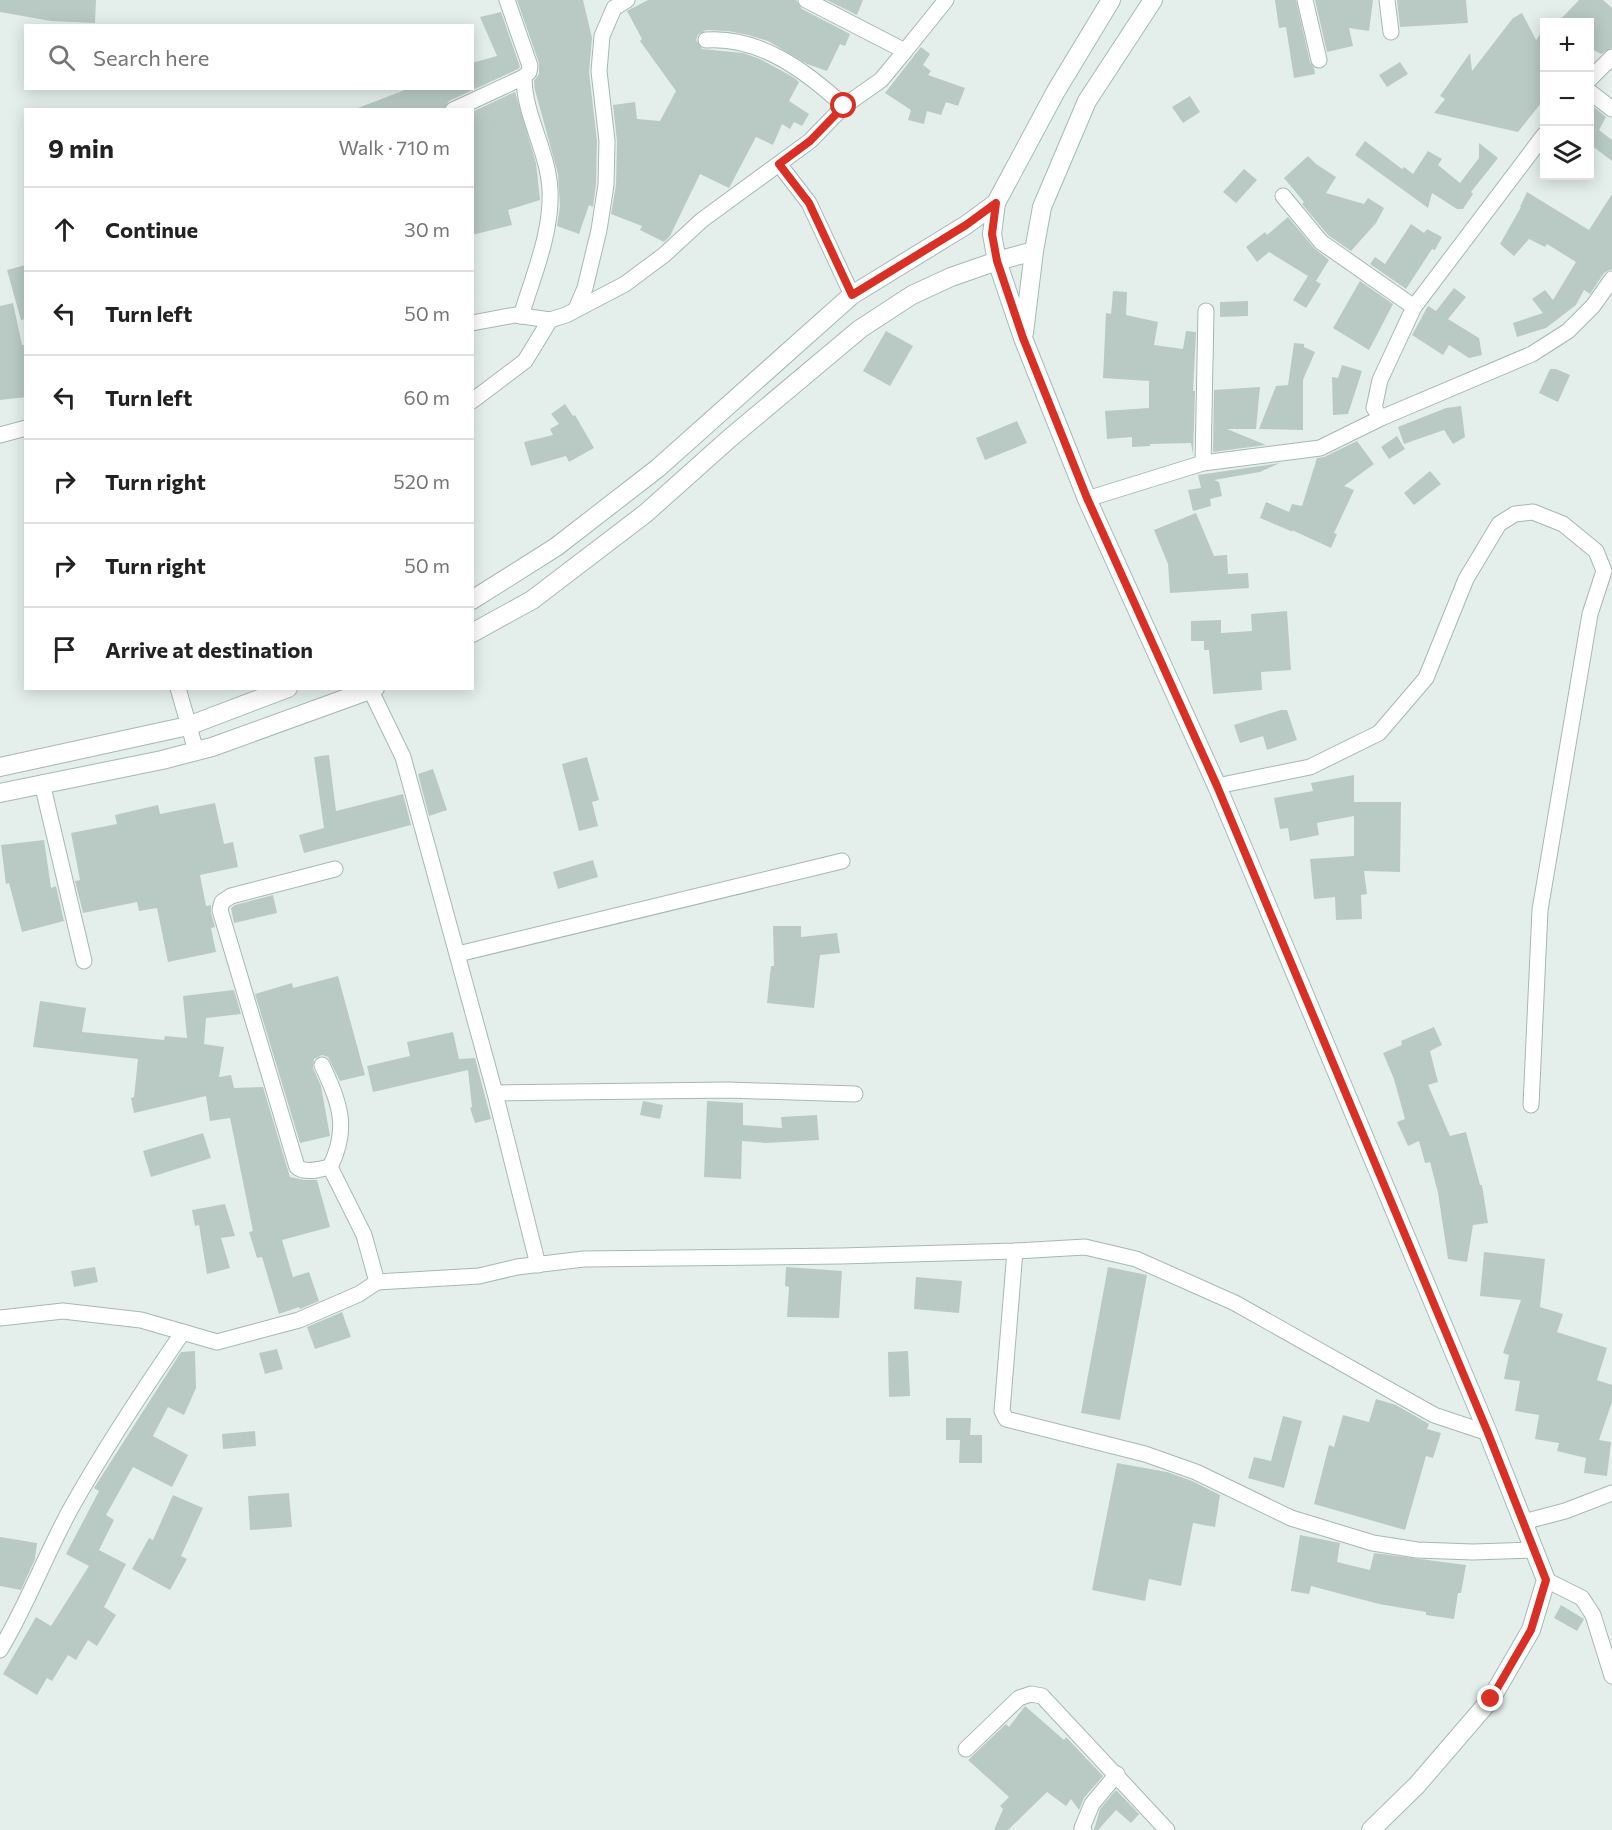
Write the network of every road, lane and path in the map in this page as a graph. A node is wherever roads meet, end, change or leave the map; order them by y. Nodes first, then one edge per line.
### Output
1 (507, 0) edge
2 (627, 0) edge
3 (806, 0) edge
4 (946, 0) edge
5 (1111, 0) edge
6 (1153, 0) edge
7 (1305, 0) edge
8 (1387, 0) edge
9 (1391, 32) dead end
10 (706, 40) dead end
11 (905, 51) junction
12 (1612, 57) edge
13 (1319, 60) dead end
14 (1594, 75) edge
15 (524, 77) junction
16 (1594, 95) edge
17 (844, 106) junction
18 (457, 108) edge
19 (1612, 109) edge
20 (1540, 142) edge
21 (779, 164) junction
22 (1283, 196) dead end
23 (996, 203) junction
24 (1034, 251) junction
25 (997, 261) junction
26 (1612, 279) edge
27 (852, 295) junction
28 (1414, 307) junction
29 (576, 309) junction
30 (1206, 311) dead end
31 (521, 316) junction
32 (550, 320) junction
33 (474, 323) edge
34 (1023, 338) junction
35 (474, 399) edge
36 (1381, 418) junction
37 (24, 429) edge
38 (0, 435) edge
39 (1203, 463) junction
40 (1087, 498) junction
41 (474, 599) edge
42 (474, 632) edge
43 (179, 690) edge
44 (283, 690) edge
45 (373, 690) edge
46 (188, 726) junction
47 (196, 751) junction
48 (0, 767) edge
49 (42, 783) junction
50 (1217, 786) junction
51 (0, 793) edge
52 (842, 861) dead end
53 (335, 869) dead end
54 (458, 954) junction
55 (84, 961) dead end
56 (322, 1065) dead end
57 (495, 1093) junction
58 (855, 1094) dead end
59 (1531, 1105) dead end
60 (330, 1167) junction
61 (1015, 1251) junction
62 (538, 1264) junction
63 (377, 1282) junction
64 (0, 1318) edge
65 (183, 1332) junction
66 (1488, 1433) junction
67 (1612, 1493) edge
68 (1523, 1522) junction
69 (1535, 1550) junction
70 (1546, 1580) junction
71 (0, 1650) edge
72 (1612, 1676) edge
73 (966, 1749) dead end
74 (1117, 1774) junction
75 (1084, 1830) edge
76 (1167, 1830) edge
77 (1371, 1830) edge

1 - 15 street
2 - 29 street
3 - 11 street
4 - 11 street
5 - 23 main road
6 - 24 main road
7 - 13 street
8 - 9 street
10 - 17 street
11 - 17 street
12 - 14 street
15 - 18 street
15 - 31 street
16 - 19 street
17 - 21 street
20 - 28 street
21 - 27 street
21 - 29 street
22 - 28 street
23 - 25 main road
23 - 27 main road
24 - 25 main road
24 - 34 main road
25 - 34 main road
25 - 42 main road
26 - 36 street
27 - 41 main road
28 - 36 street
29 - 32 street
30 - 39 street
31 - 32 street
31 - 33 street
32 - 35 street
34 - 40 main road
36 - 39 street
37 - 38 street
39 - 40 street
40 - 50 main road
43 - 46 street
44 - 46 main road
45 - 47 main road
45 - 54 street
46 - 47 street
46 - 48 main road
47 - 49 main road
49 - 51 main road
49 - 55 street
50 - 59 street
50 - 66 main road
52 - 54 street
53 - 60 street
54 - 57 street
56 - 60 street
57 - 58 street
57 - 62 street
60 - 63 street
61 - 62 street
61 - 66 street
61 - 69 street
62 - 63 street
63 - 65 street
64 - 65 street
65 - 71 street
66 - 68 main road
67 - 68 street
68 - 69 main road
69 - 70 main road
70 - 72 street
70 - 77 main road
73 - 74 street
74 - 75 street
74 - 76 street

